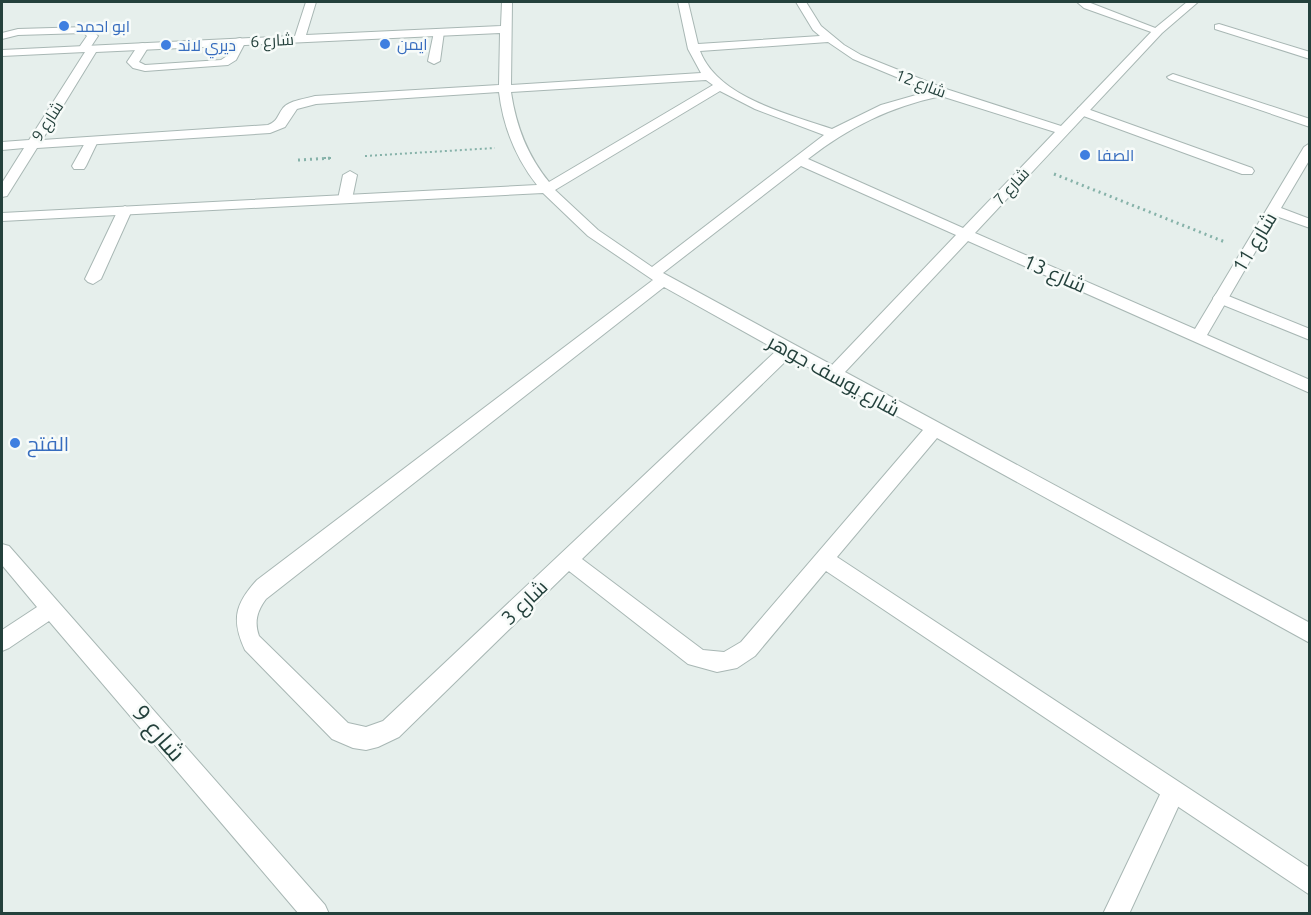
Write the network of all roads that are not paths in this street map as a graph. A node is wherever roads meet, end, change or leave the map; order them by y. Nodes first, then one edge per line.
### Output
1 (311, 2) edge
2 (507, 2) edge
3 (683, 2) edge
4 (801, 2) edge
5 (1082, 2) edge
6 (1187, 2) edge
7 (1219, 27) dead end
8 (506, 29) junction
9 (1158, 31) junction
10 (439, 32) junction
11 (2, 36) edge
12 (299, 39) junction
13 (828, 39) junction
14 (240, 41) junction
15 (142, 46) junction
16 (694, 48) junction
17 (89, 49) junction
18 (2, 53) edge
19 (1310, 56) edge
20 (434, 61) dead end
21 (708, 76) junction
22 (1173, 77) dead end
23 (720, 86) junction
24 (505, 90) junction
25 (942, 92) junction
26 (1082, 111) junction
27 (1310, 123) edge
28 (1063, 131) junction
29 (833, 134) junction
30 (92, 141) junction
31 (32, 144) junction
32 (2, 146) edge
33 (1309, 151) edge
34 (799, 160) junction
35 (79, 166) dead end
36 (1247, 171) dead end
37 (350, 175) dead end
38 (547, 189) junction
39 (2, 193) edge
40 (345, 199) junction
41 (125, 210) junction
42 (1273, 210) junction
43 (2, 217) edge
44 (1310, 224) edge
45 (965, 234) junction
46 (658, 277) junction
47 (93, 279) dead end
48 (1221, 298) junction
49 (1310, 335) edge
50 (1198, 337) junction
51 (787, 350) junction
52 (832, 375) junction
53 (1310, 387) edge
54 (933, 430) junction
55 (2, 552) edge
56 (568, 559) junction
57 (824, 559) junction
58 (51, 609) junction
59 (1310, 634) edge
60 (2, 641) edge
61 (1173, 792) junction
62 (1310, 883) edge
63 (316, 914) edge
64 (1116, 914) edge

1 - 12 street
2 - 8 street, شارع يوسف جوهر
3 - 16 street
4 - 13 street, شارع 12
5 - 9 street
6 - 9 street, شارع 7
7 - 19 street
8 - 10 street, شارع 6
8 - 24 street, شارع يوسف جوهر
9 - 26 street, شارع 7
10 - 12 street, شارع 6
10 - 20 street
11 - 17 street
12 - 14 street, شارع 6
13 - 16 street
13 - 25 street, شارع 12
14 - 15 street, شارع 6
14 - 15 street
15 - 17 street, شارع 6
16 - 21 street
17 - 18 street, شارع 6
17 - 31 street, شارع 9
21 - 23 street
21 - 24 street
22 - 27 street
23 - 29 street
23 - 38 street
24 - 30 street
24 - 38 street, شارع يوسف جوهر
25 - 28 street, شارع 12
25 - 29 street
26 - 28 street, شارع 7
26 - 36 street
28 - 45 street, شارع 7
29 - 34 street
30 - 31 street
30 - 35 street
31 - 32 street
31 - 39 street, شارع 9
33 - 42 street, شارع 11
34 - 45 street, شارع 13
34 - 46 street
37 - 40 street
38 - 40 street
38 - 46 street, شارع يوسف جوهر
40 - 41 street
41 - 43 street
41 - 47 street
42 - 44 street
42 - 48 street, شارع 11
45 - 50 street, شارع 13
45 - 52 street, شارع 7
46 - 51 street, شارع يوسف جوهر
46 - 56 street, شارع 3
48 - 49 street
48 - 50 street, شارع 11
50 - 53 street, شارع 13
51 - 52 street, شارع يوسف جوهر
51 - 56 street, شارع 3
52 - 54 street, شارع يوسف جوهر
54 - 57 street
54 - 59 street, شارع يوسف جوهر
55 - 58 street, شارع 9
56 - 57 street
57 - 61 street
58 - 60 street
58 - 63 street, شارع 9
61 - 62 street
61 - 64 street

